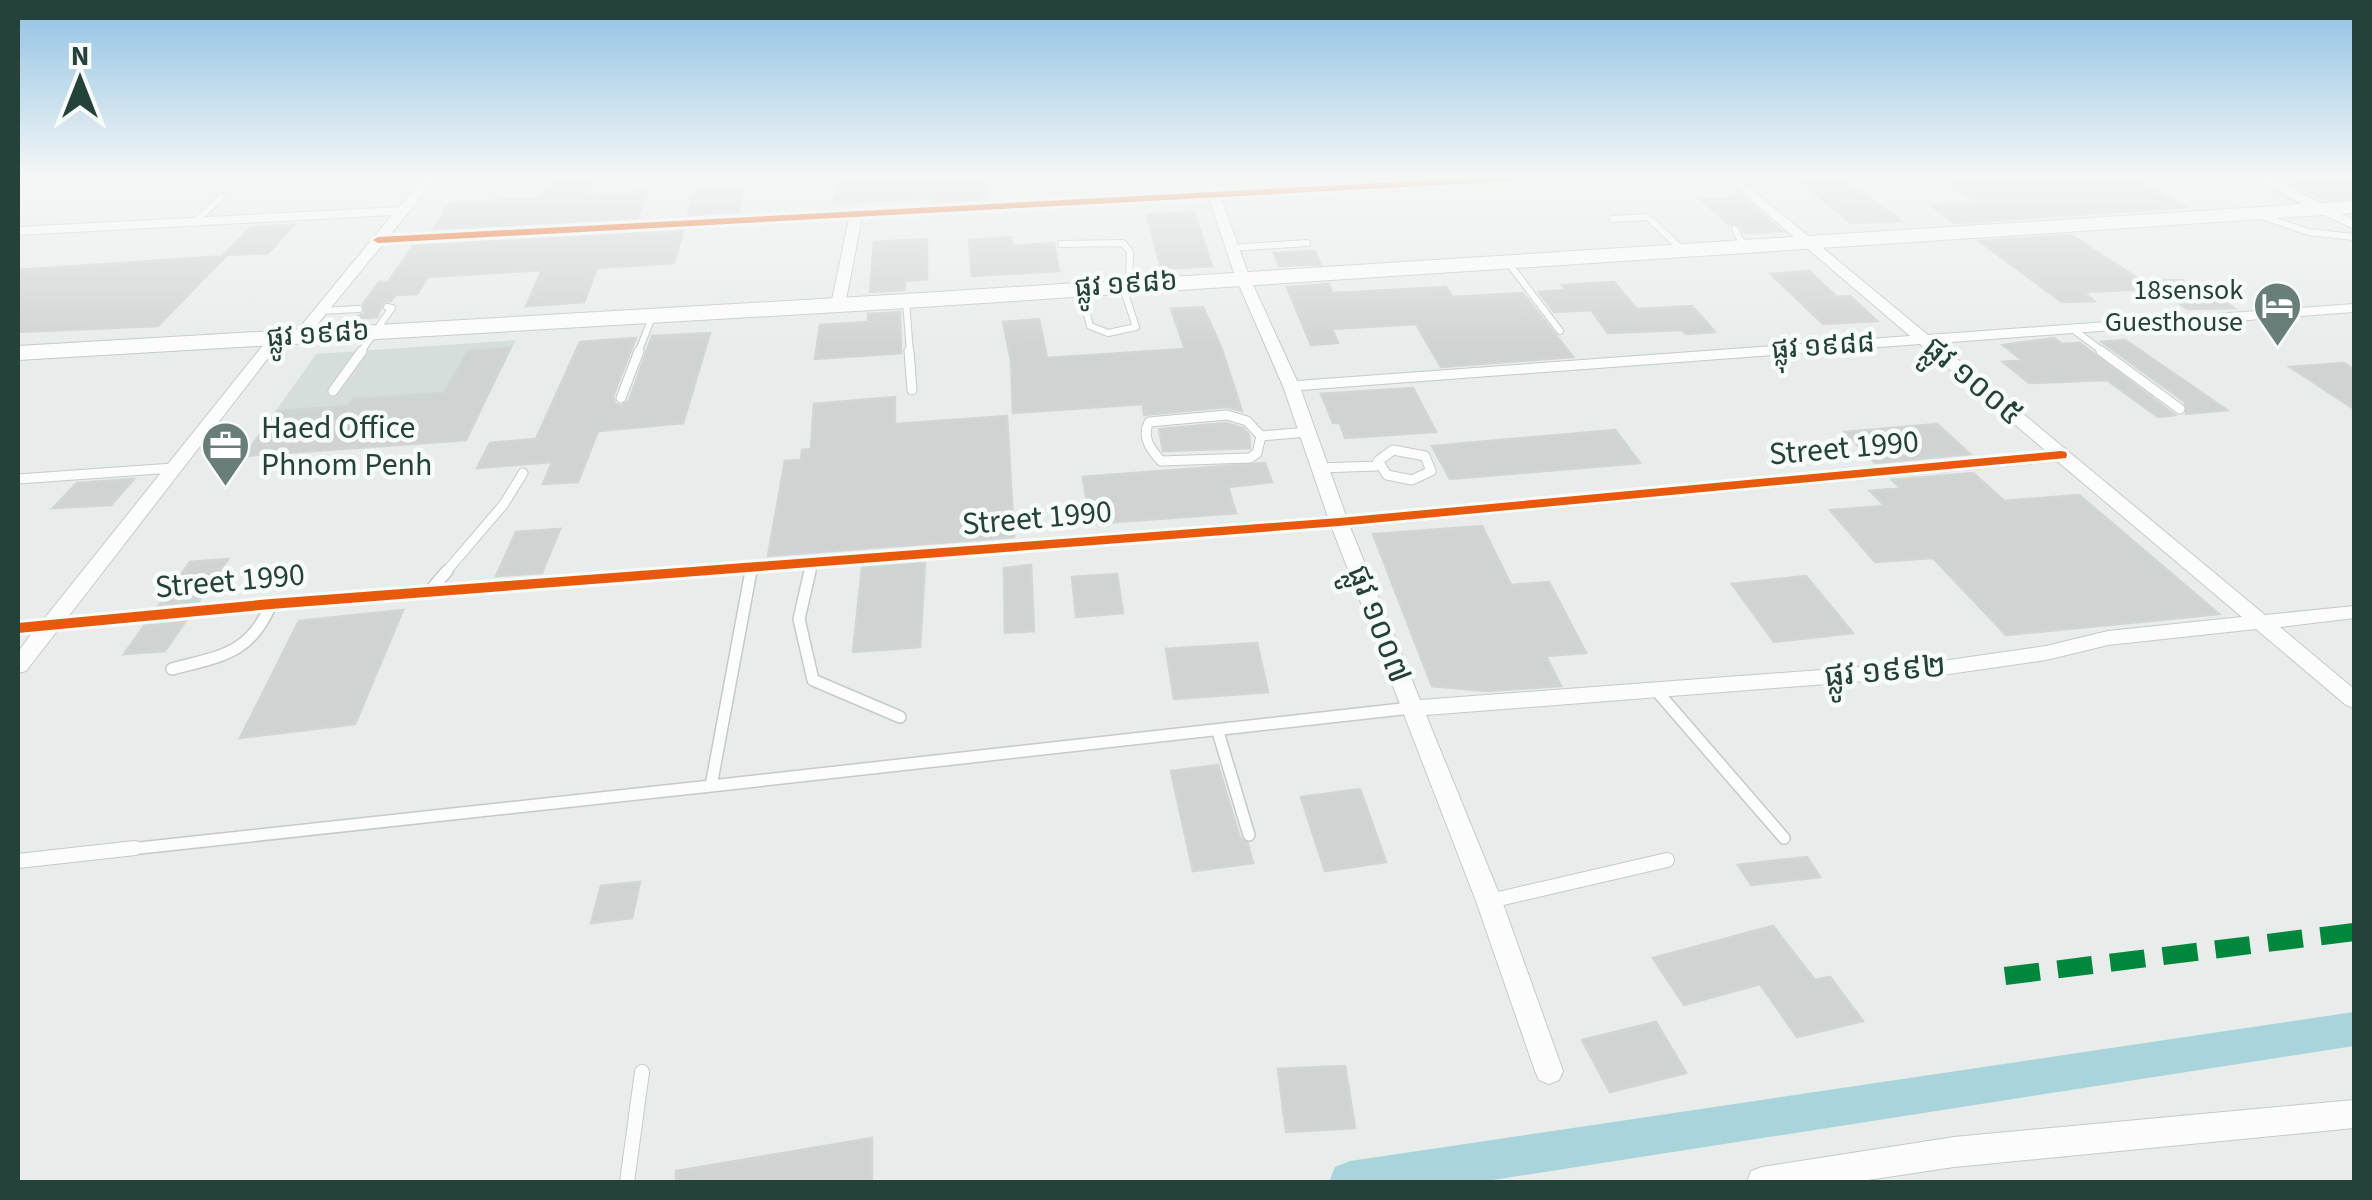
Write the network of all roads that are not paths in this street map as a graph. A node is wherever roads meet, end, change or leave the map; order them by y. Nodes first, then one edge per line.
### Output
1 (383, 234) edge
2 (488, 234) edge
3 (852, 234) edge
4 (1227, 234) edge
5 (1666, 234) edge
6 (1796, 234) edge
7 (1919, 234) edge
8 (378, 240) junction
9 (1807, 241) junction
10 (1307, 243) dead end
11 (1061, 244) dead end
12 (1232, 248) junction
13 (1682, 249) junction
14 (1506, 260) junction
15 (1242, 276) junction
16 (1126, 284) junction
17 (1080, 286) junction
18 (906, 301) junction
19 (838, 305) junction
20 (387, 307) dead end
21 (2354, 308) edge
22 (359, 309) dead end
23 (320, 311) junction
24 (653, 316) junction
25 (2071, 328) junction
26 (376, 330) junction
27 (1560, 331) dead end
28 (289, 336) junction
29 (1923, 338) junction
30 (18, 353) edge
31 (1291, 386) junction
32 (912, 390) dead end
33 (333, 391) dead end
34 (621, 398) dead end
35 (2180, 408) dead end
36 (1307, 432) junction
37 (1262, 436) junction
38 (2061, 455) junction
39 (1377, 466) junction
40 (173, 468) junction
41 (1320, 468) junction
42 (523, 473) dead end
43 (18, 479) edge
44 (1338, 522) junction
45 (812, 564) junction
46 (751, 568) junction
47 (428, 592) junction
48 (271, 604) junction
49 (2354, 612) edge
50 (2261, 622) junction
51 (50, 625) junction
52 (18, 628) edge
53 (18, 666) edge
54 (172, 669) dead end
55 (1655, 689) junction
56 (2354, 700) edge
57 (1412, 708) junction
58 (900, 716) dead end
59 (1218, 732) junction
60 (711, 786) junction
61 (1249, 835) dead end
62 (1784, 838) dead end
63 (1667, 860) dead end
64 (18, 861) edge
65 (1489, 901) junction
66 (1549, 1071) dead end
67 (642, 1072) dead end
68 (2354, 1114) edge
69 (626, 1182) edge
70 (1762, 1182) edge

1 - 8 street
2 - 8 street
3 - 19 street
4 - 12 street, ផ្លូវ ១០០៧
5 - 13 lane
6 - 9 street, ផ្លូវ ១០០៥
7 - 9 main road, ផ្លូវ ១៩៨៦
8 - 23 street
9 - 13 main road, ផ្លូវ ១៩៨៦
9 - 29 street, ផ្លូវ ១០០៥
10 - 12 lane
11 - 16 lane
12 - 15 street, ផ្លូវ ១០០៧
13 - 14 main road, ផ្លូវ ១៩៨៦
14 - 15 main road, ផ្លូវ ១៩៨៦
14 - 27 lane
15 - 16 main road, ផ្លូវ ១៩៨៦
15 - 31 street, ផ្លូវ ១០០៧
16 - 17 main road, ផ្លូវ ១៩៨៦
16 - 17 lane
17 - 18 main road, ផ្លូវ ១៩៨៦
18 - 19 main road, ផ្លូវ ១៩៨៦
18 - 32 lane
19 - 24 main road, ផ្លូវ ១៩៨៦
20 - 26 lane
21 - 25 street, ផ្លុវ ១៩៨៨
22 - 23 lane
23 - 28 street
24 - 26 main road, ផ្លូវ ១៩៨៦
24 - 34 lane
25 - 29 street, ផ្លុវ ១៩៨៨
25 - 35 lane
26 - 28 main road, ផ្លូវ ១៩៨៦
26 - 33 lane
28 - 30 main road, ផ្លូវ ១៩៨៦
28 - 40 street
29 - 31 street, ផ្លុវ ១៩៨៨
29 - 38 street, ផ្លូវ ១០០៥
31 - 36 street, ផ្លូវ ១០០៧
36 - 37 lane
36 - 41 street, ផ្លូវ ១០០៧
37 - 37 lane
38 - 44 street, Street 1990
38 - 50 street, ផ្លូវ ១០០៥
39 - 39 lane
39 - 41 lane
40 - 43 lane
40 - 51 street
41 - 44 street, ផ្លូវ ១០០៧
42 - 47 lane
44 - 45 street, Street 1990
44 - 57 street, ផ្លូវ ១០០៧
45 - 46 street, Street 1990
45 - 58 lane
46 - 47 street, Street 1990
46 - 60 lane
47 - 48 street, Street 1990
48 - 51 street, Street 1990
48 - 54 lane
49 - 50 street, ផ្លូវ ១៩៩២
50 - 55 street, ផ្លូវ ១៩៩២
50 - 56 street, ផ្លូវ ១០០៥
51 - 52 street, Street 1990
51 - 53 street
55 - 57 street, ផ្លូវ ១៩៩២
55 - 62 lane
57 - 59 lane
57 - 65 street, ផ្លូវ ១០០៧
59 - 60 lane
59 - 61 lane
60 - 64 lane
63 - 65 lane
65 - 66 street, ផ្លូវ ១០០៧
67 - 69 lane
68 - 70 street

